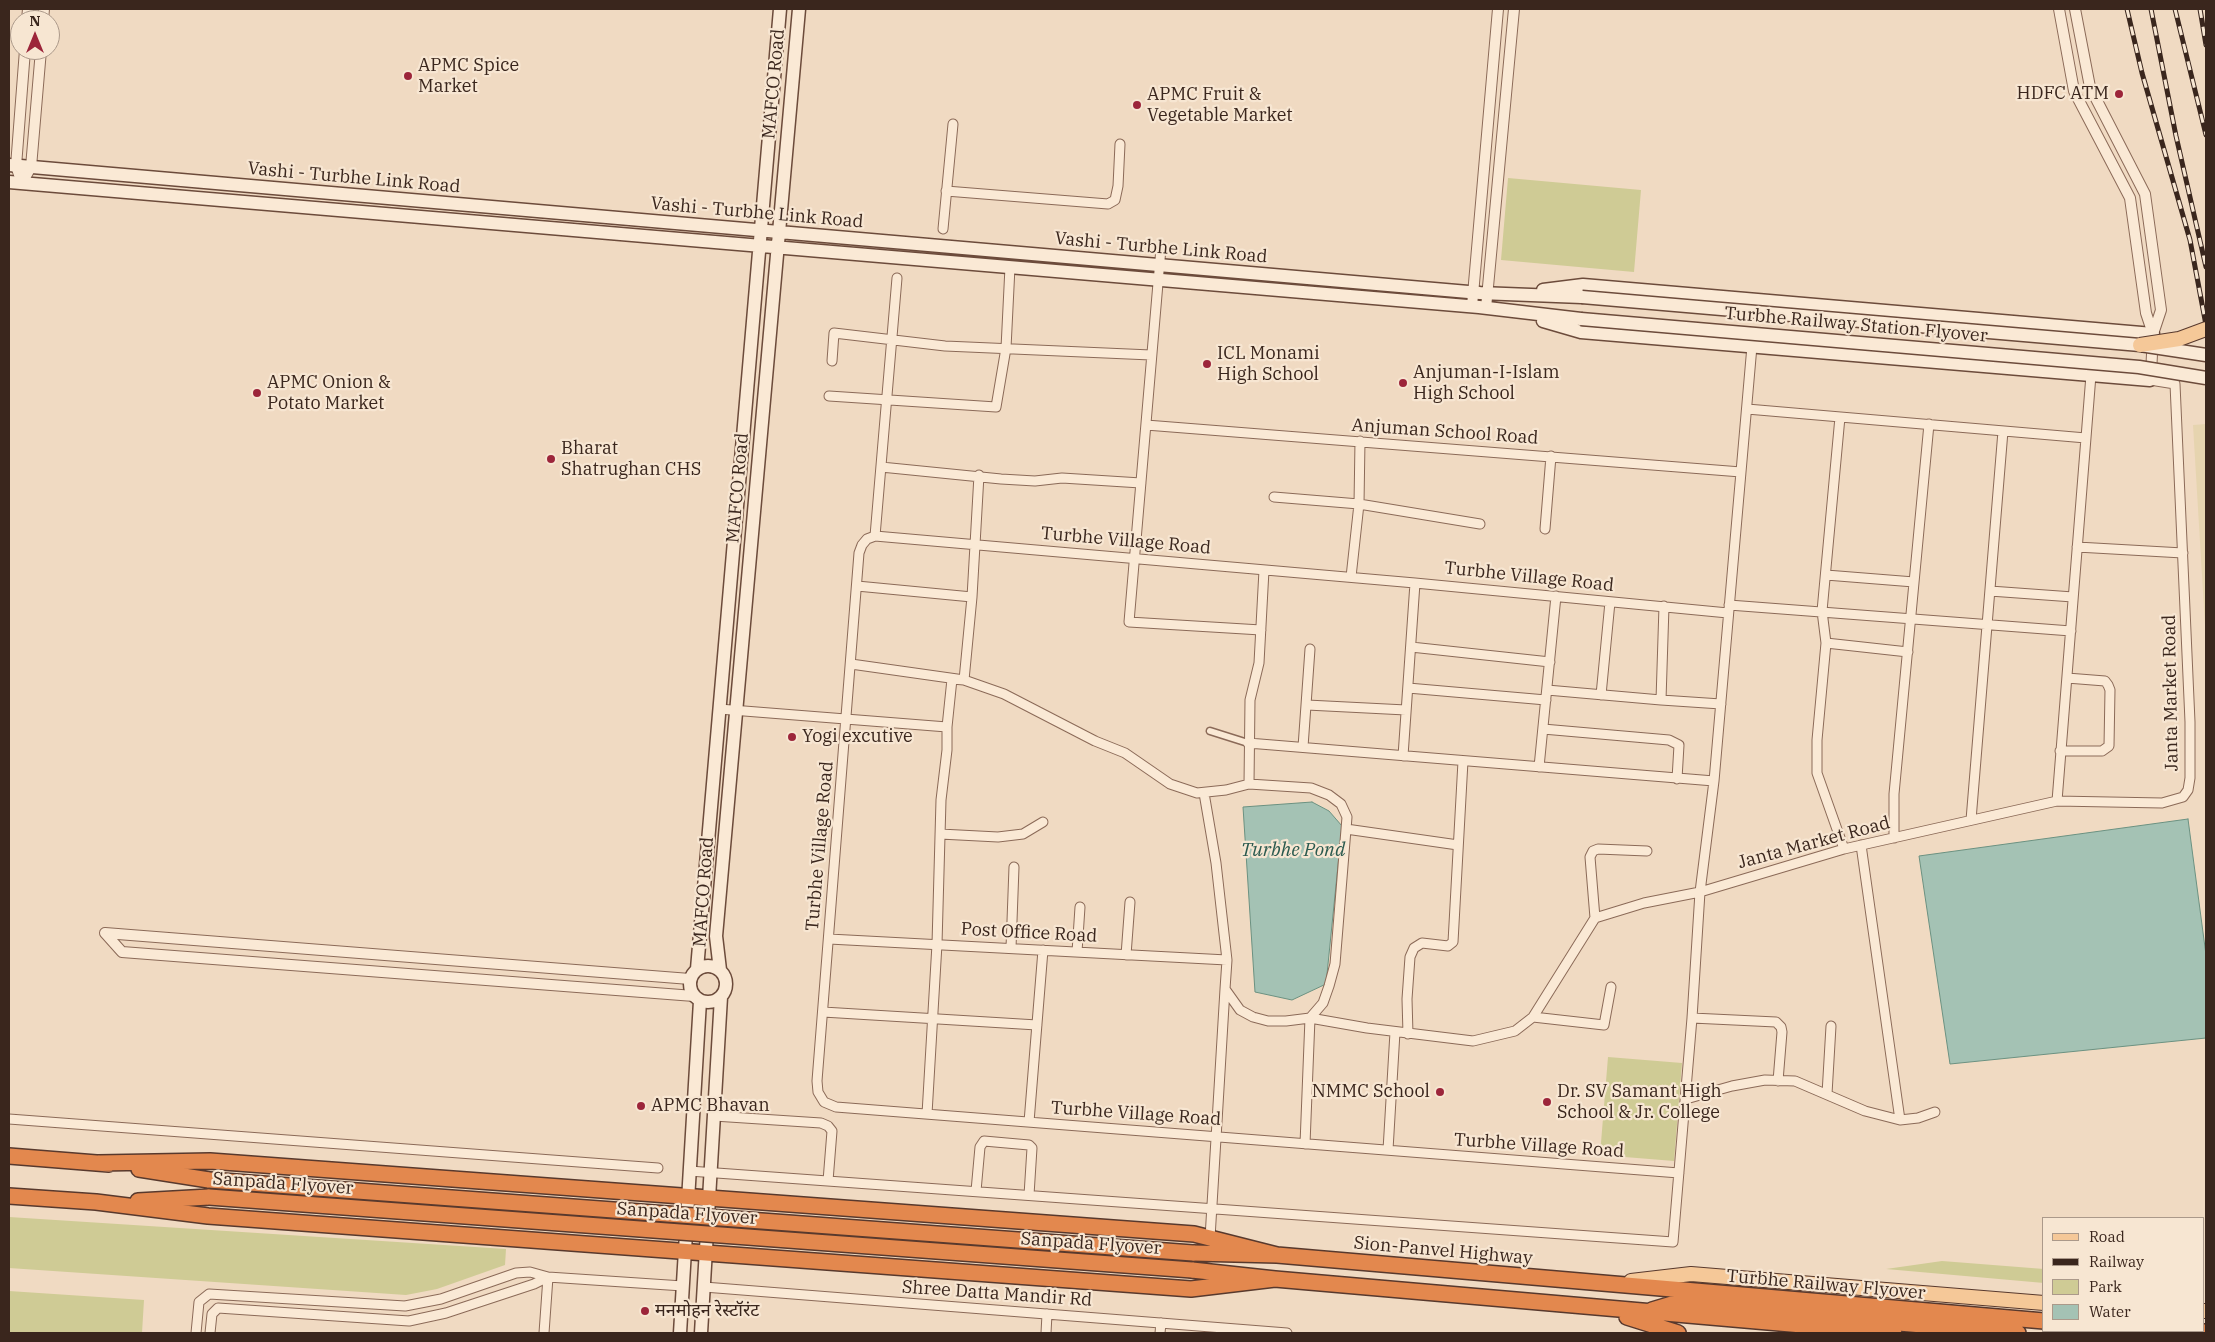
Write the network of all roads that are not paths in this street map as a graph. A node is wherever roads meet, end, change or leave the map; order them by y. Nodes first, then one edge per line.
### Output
1 (780, 9) edge
2 (799, 9) edge
3 (1498, 9) edge
4 (1514, 9) edge
5 (2059, 9) edge
6 (2075, 9) edge
7 (24, 60) edge
8 (39, 60) edge
9 (953, 124) dead end
10 (1120, 144) dead end
11 (12, 166) edge
12 (31, 167) junction
13 (9, 182) edge
14 (22, 183) junction
15 (946, 191) junction
16 (522, 210) junction
17 (520, 226) junction
18 (942, 229) dead end
19 (760, 231) junction
20 (779, 232) junction
21 (759, 246) junction
22 (778, 247) junction
23 (1161, 248) dead end
24 (1159, 265) junction
25 (1010, 267) junction
26 (897, 278) dead end
27 (1158, 280) junction
28 (1473, 292) junction
29 (1488, 293) junction
30 (1503, 294) junction
31 (1472, 306) junction
32 (1486, 308) junction
33 (1502, 310) junction
34 (2206, 329) edge
35 (2153, 334) junction
36 (892, 341) junction
37 (2140, 345) junction
38 (1752, 346) junction
39 (1006, 348) junction
40 (1152, 355) junction
41 (2206, 355) edge
42 (832, 361) dead end
43 (2091, 375) junction
44 (2206, 378) edge
45 (2150, 380) junction
46 (829, 396) dead end
47 (886, 400) junction
48 (1747, 409) junction
49 (1840, 417) junction
50 (1929, 424) junction
51 (1146, 425) junction
52 (2003, 431) junction
53 (2086, 438) junction
54 (1360, 442) junction
55 (1551, 456) junction
56 (881, 467) junction
57 (1741, 472) junction
58 (979, 475) junction
59 (1140, 483) junction
60 (1274, 497) dead end
61 (1359, 504) junction
62 (1480, 524) dead end
63 (1545, 529) dead end
64 (875, 536) junction
65 (734, 537) junction
66 (752, 538) junction
67 (976, 545) junction
68 (2077, 547) junction
69 (2184, 553) junction
70 (1134, 558) junction
71 (1264, 570) junction
72 (1826, 575) junction
73 (1351, 577) junction
74 (1914, 582) junction
75 (1415, 583) junction
76 (857, 586) junction
77 (1990, 591) junction
78 (1556, 596) junction
79 (972, 597) junction
80 (2074, 597) junction
81 (1610, 602) junction
82 (1664, 606) junction
83 (1729, 609) junction
84 (1822, 612) junction
85 (1911, 618) junction
86 (1987, 624) junction
87 (1261, 630) junction
88 (2071, 631) junction
89 (1826, 643) junction
90 (1411, 647) junction
91 (1310, 649) dead end
92 (1908, 652) junction
93 (1550, 662) junction
94 (851, 664) junction
95 (2067, 678) junction
96 (964, 680) junction
97 (1408, 688) junction
98 (1547, 690) junction
99 (1601, 695) junction
100 (1546, 700) junction
101 (1660, 700) junction
102 (1307, 704) junction
103 (1721, 704) junction
104 (719, 709) junction
105 (736, 710) junction
106 (1406, 710) junction
107 (846, 719) junction
108 (718, 725) junction
109 (735, 726) junction
110 (947, 727) junction
111 (1543, 729) junction
112 (1210, 731) dead end
113 (1248, 743) junction
114 (1303, 747) junction
115 (2060, 751) junction
116 (1403, 756) junction
117 (1463, 761) junction
118 (1539, 767) junction
119 (1677, 779) junction
120 (1714, 782) junction
121 (1249, 784) junction
122 (1204, 793) junction
123 (2058, 801) junction
124 (1971, 820) junction
125 (1043, 822) dead end
126 (1346, 829) junction
127 (940, 834) junction
128 (1894, 838) junction
129 (1458, 845) junction
130 (1861, 845) junction
131 (1844, 849) junction
132 (1646, 851) dead end
133 (1014, 867) dead end
134 (1700, 892) junction
135 (1130, 902) dead end
136 (1080, 907) dead end
137 (1595, 918) junction
138 (829, 939) junction
139 (937, 944) junction
140 (1011, 948) junction
141 (1043, 950) junction
142 (1077, 952) junction
143 (1126, 955) junction
144 (1227, 960) junction
145 (720, 970) junction
146 (693, 974) junction
147 (1611, 987) dead end
148 (1225, 989) junction
149 (721, 997) junction
150 (697, 998) junction
151 (823, 1012) junction
152 (1533, 1017) junction
153 (1310, 1018) junction
154 (1692, 1018) junction
155 (933, 1020) junction
156 (1037, 1025) junction
157 (1832, 1026) dead end
158 (1395, 1032) junction
159 (1408, 1034) junction
160 (1778, 1080) junction
161 (1827, 1094) junction
162 (1686, 1099) junction
163 (1935, 1112) dead end
164 (927, 1114) junction
165 (714, 1116) junction
166 (9, 1120) edge
167 (1900, 1120) junction
168 (1029, 1122) junction
169 (1216, 1137) junction
170 (1305, 1144) junction
171 (1388, 1150) junction
172 (9, 1156) edge
173 (99, 1163) junction
174 (658, 1168) dead end
175 (690, 1171) junction
176 (711, 1172) junction
177 (1679, 1173) junction
178 (828, 1181) junction
179 (602, 1190) junction
180 (976, 1191) junction
181 (1029, 1195) junction
182 (9, 1196) edge
183 (688, 1196) junction
184 (42, 1198) junction
185 (709, 1198) junction
186 (96, 1202) junction
187 (9, 1206) edge
188 (1212, 1208) junction
189 (1210, 1238) junction
190 (598, 1245) junction
191 (685, 1252) junction
192 (706, 1253) junction
193 (1277, 1255) junction
194 (548, 1277) junction
195 (1276, 1279) junction
196 (1605, 1285) junction
197 (683, 1286) junction
198 (704, 1287) junction
199 (2042, 1303) edge
200 (1602, 1308) junction
201 (1643, 1312) junction
202 (1048, 1314) junction
203 (2042, 1321) edge
204 (1161, 1323) junction
205 (1203, 1330) edge
206 (1245, 1332) edge
207 (1266, 1332) edge
208 (196, 1333) edge
209 (210, 1333) edge
210 (544, 1333) edge
211 (680, 1333) edge
212 (701, 1333) edge
213 (1046, 1333) edge
214 (1160, 1333) edge
215 (1287, 1333) edge
216 (1678, 1333) edge
217 (1894, 1333) edge
218 (2018, 1333) edge

1 - 19 main road, MAFCO Road
2 - 20 main road, MAFCO Road
3 - 28 street
4 - 29 street
5 - 35 street
6 - 35 street
7 - 11 street
8 - 12 street
9 - 15 street
10 - 15 street
11 - 12 main road, Vashi - Turbhe Link Road
11 - 14 street
12 - 14 street
12 - 16 main road, Vashi - Turbhe Link Road
13 - 14 main road, Vashi - Turbhe Link Road
14 - 17 main road, Vashi - Turbhe Link Road
15 - 18 street
16 - 17 street
16 - 19 main road, Vashi - Turbhe Link Road
17 - 21 main road, Vashi - Turbhe Link Road
19 - 20 main road, Vashi - Turbhe Link Road
19 - 21 main road, MAFCO Road
20 - 22 main road, MAFCO Road
20 - 24 main road, Vashi - Turbhe Link Road
21 - 22 main road, Vashi - Turbhe Link Road
21 - 65 main road, MAFCO Road
22 - 25 main road, Vashi - Turbhe Link Road
22 - 66 main road, MAFCO Road
23 - 24 street
24 - 27 street
24 - 28 main road, Vashi - Turbhe Link Road
25 - 27 main road, Vashi - Turbhe Link Road
25 - 39 street
26 - 36 street
27 - 31 main road, Vashi - Turbhe Link Road
27 - 40 street
28 - 29 main road, Vashi - Turbhe Link Road
28 - 31 street
29 - 30 main road, Vashi - Turbhe Link Road
29 - 32 street
30 - 35 main road
30 - 37 main road, Turbhe Railway Station Flyover, bridge
31 - 32 main road, Vashi - Turbhe Link Road
32 - 33 main road, Vashi - Turbhe Link Road
33 - 38 main road
33 - 44 main road, Turbhe Railway Station Flyover, bridge
34 - 37 main road, bridge
35 - 45 street
36 - 39 street
36 - 42 street
36 - 47 street
37 - 41 main road, Turbhe Railway Station Flyover, bridge
38 - 43 main road
38 - 48 street
39 - 40 street
39 - 47 street
40 - 51 street
43 - 45 main road
43 - 53 street
45 - 69 street, Janta Market Road
46 - 47 street
47 - 56 street
48 - 49 street
48 - 57 street
49 - 50 street
49 - 72 street
50 - 52 street
50 - 74 street
51 - 54 street, Anjuman School Road
51 - 59 street
52 - 53 street
52 - 77 street
53 - 68 street
54 - 55 street, Anjuman School Road
54 - 61 street
55 - 57 street, Anjuman School Road
55 - 63 street
56 - 58 street
56 - 64 street
57 - 83 street
58 - 59 street
58 - 67 street
59 - 70 street
60 - 61 street
61 - 62 street
61 - 73 street
64 - 67 street, Turbhe Village Road
64 - 76 street, Turbhe Village Road
65 - 66 street
65 - 104 main road, MAFCO Road
66 - 105 main road, MAFCO Road
67 - 70 street, Turbhe Village Road
67 - 79 street
68 - 69 street
68 - 80 street
69 - 123 street, Janta Market Road
70 - 71 street, Turbhe Village Road
70 - 87 street
71 - 73 street, Turbhe Village Road
71 - 87 street
72 - 74 street
72 - 84 street
73 - 75 street, Turbhe Village Road
74 - 85 street
75 - 78 street, Turbhe Village Road
75 - 90 street
76 - 79 street
76 - 94 street, Turbhe Village Road
77 - 80 street
77 - 86 street
78 - 81 street, Turbhe Village Road
78 - 93 street
79 - 96 street
80 - 88 street
81 - 82 street, Turbhe Village Road
81 - 99 street
82 - 83 street, Turbhe Village Road
82 - 101 street
83 - 84 street, Turbhe Village Road
83 - 103 street
84 - 85 street, Turbhe Village Road
84 - 89 street
85 - 86 street, Turbhe Village Road
85 - 92 street
86 - 88 street, Turbhe Village Road
86 - 124 street
87 - 113 street
88 - 95 street
89 - 92 street
89 - 131 street
90 - 93 street
90 - 97 street
91 - 102 street
92 - 128 street
93 - 98 street
94 - 96 street
94 - 107 street, Turbhe Village Road
95 - 115 street
95 - 115 street
96 - 110 street
96 - 122 street
97 - 100 street
97 - 106 street
98 - 99 street
98 - 100 street
99 - 101 street
100 - 111 street
101 - 103 street
102 - 106 street
102 - 114 street
103 - 120 street
104 - 105 street
104 - 108 main road, MAFCO Road
105 - 107 street
105 - 109 main road, MAFCO Road
106 - 116 street
107 - 110 street
107 - 138 street, Turbhe Village Road
108 - 109 street
108 - 146 main road, MAFCO Road
109 - 145 main road, MAFCO Road
110 - 127 street
111 - 118 street
111 - 119 street
112 - 113 street
113 - 114 street
113 - 121 street
114 - 116 street
115 - 123 street
116 - 117 street
117 - 118 street
117 - 129 street
118 - 119 street
119 - 120 street
120 - 134 street
121 - 122 street
121 - 126 street
122 - 144 street
123 - 124 street, Janta Market Road
124 - 128 street, Janta Market Road
125 - 127 street
126 - 129 street
126 - 153 street
127 - 139 street
128 - 130 street, Janta Market Road
129 - 159 street
130 - 131 street, Janta Market Road
130 - 167 street
131 - 134 street, Janta Market Road
132 - 137 street
133 - 140 street
134 - 137 street, Janta Market Road
134 - 154 street
135 - 143 street
136 - 142 street
137 - 152 street
138 - 139 street, Post Office Road
138 - 151 street, Turbhe Village Road
139 - 140 street, Post Office Road
139 - 155 street
140 - 141 street, Post Office Road
141 - 142 street, Post Office Road
141 - 156 street
142 - 143 street, Post Office Road
143 - 144 street, Post Office Road
144 - 148 street
145 - 146 main road
145 - 149 main road
146 - 150 main road
146 - 150 street
147 - 152 street
148 - 153 street
148 - 169 street
149 - 150 main road
149 - 165 main road
150 - 175 main road
151 - 155 street
151 - 164 street, Turbhe Village Road
152 - 159 street
153 - 158 street
153 - 170 street
154 - 160 street
154 - 162 street
155 - 156 street
155 - 164 street
156 - 168 street
157 - 161 street
158 - 159 street
158 - 171 street
160 - 161 street
160 - 162 street
161 - 167 street
162 - 177 street
163 - 167 street
164 - 168 street, Turbhe Village Road
165 - 176 main road
165 - 178 street
166 - 174 street
168 - 169 street, Turbhe Village Road
169 - 170 street, Turbhe Village Road
169 - 188 street
170 - 171 street, Turbhe Village Road
171 - 177 street, Turbhe Village Road
172 - 173 highway
173 - 179 highway
173 - 193 highway, Sanpada Flyover, bridge
175 - 176 street
175 - 183 main road
176 - 178 street
176 - 185 main road
177 - 188 street
178 - 180 street
179 - 183 highway
179 - 190 highway
180 - 181 street
180 - 181 street
181 - 188 street
182 - 184 highway
183 - 185 highway
183 - 191 main road
184 - 186 highway
184 - 187 highway
185 - 189 highway
185 - 192 main road
186 - 190 highway
186 - 195 highway, Sanpada Flyover, bridge
188 - 189 street
189 - 193 highway
190 - 191 highway
191 - 192 highway
191 - 197 main road
192 - 195 highway
192 - 198 main road
193 - 196 highway, Sion-Panvel Highway
194 - 197 street
194 - 208 street
194 - 209 street
194 - 210 street
195 - 200 highway
196 - 199 main road
196 - 203 highway, Turbhe Railway Flyover
197 - 211 main road
198 - 202 street, Shree Datta Mandir Rd
198 - 212 main road
200 - 201 highway
200 - 216 highway
201 - 217 highway
201 - 218 highway
202 - 204 street, Shree Datta Mandir Rd
202 - 213 street
204 - 205 street, Shree Datta Mandir Rd
204 - 214 street
205 - 206 street, Shree Datta Mandir Rd
206 - 207 street, Shree Datta Mandir Rd
207 - 215 street, Shree Datta Mandir Rd

